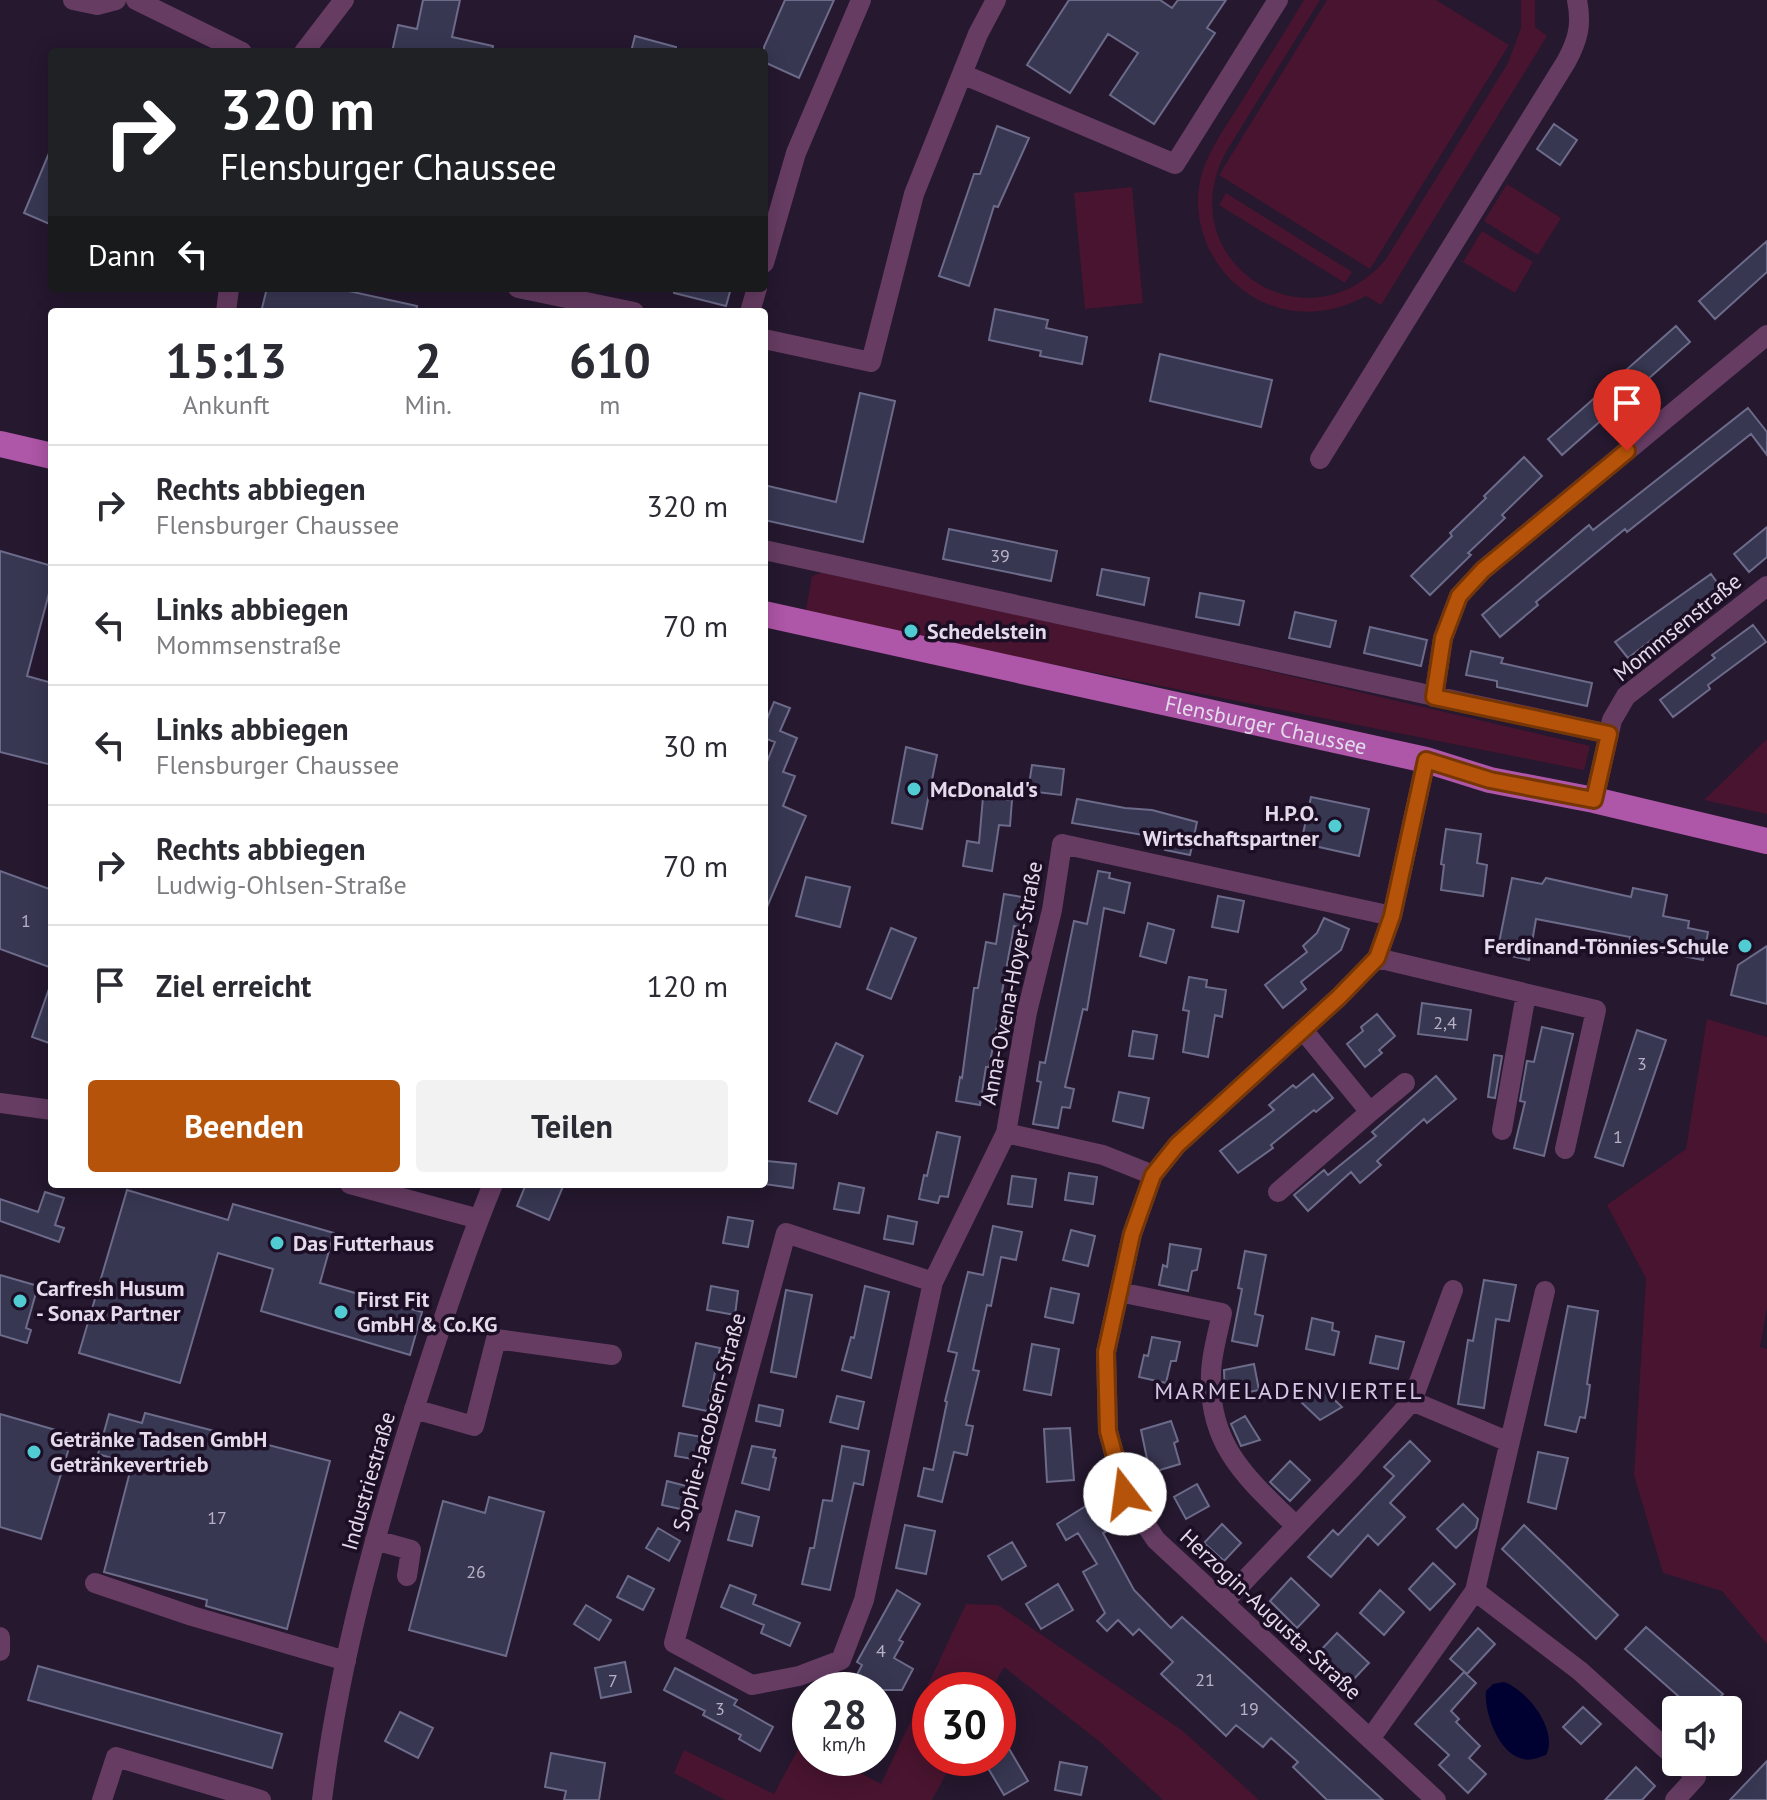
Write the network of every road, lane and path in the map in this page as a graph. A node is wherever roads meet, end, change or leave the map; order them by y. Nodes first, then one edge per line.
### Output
1 (73, 0) edge
2 (116, 0) edge
3 (136, 0) edge
4 (344, 0) edge
5 (861, 0) edge
6 (996, 0) edge
7 (1278, 0) edge
8 (1577, 0) edge
9 (234, 48) edge
10 (307, 48) edge
11 (962, 74) junction
12 (768, 249) edge
13 (529, 297) edge
14 (606, 308) edge
15 (1767, 335) edge
16 (768, 340) edge
17 (0, 444) edge
18 (48, 455) edge
19 (1320, 459) dead end
20 (768, 551) edge
21 (1767, 586) edge
22 (768, 615) edge
23 (1434, 697) junction
24 (1609, 734) junction
25 (1426, 760) junction
26 (1594, 800) junction
27 (1767, 841) edge
28 (1392, 916) junction
29 (1377, 958) junction
30 (1526, 994) junction
31 (1303, 1030) junction
32 (1405, 1083) dead end
33 (0, 1103) edge
34 (48, 1109) edge
35 (1370, 1112) junction
36 (1502, 1130) dead end
37 (1006, 1133) junction
38 (1565, 1149) dead end
39 (1153, 1175) junction
40 (365, 1188) edge
41 (491, 1188) edge
42 (1278, 1192) dead end
43 (479, 1219) junction
44 (933, 1282) junction
45 (1453, 1290) dead end
46 (1545, 1291) dead end
47 (1119, 1292) junction
48 (612, 1355) dead end
49 (1412, 1401) junction
50 (414, 1409) junction
51 (1509, 1442) junction
52 (1296, 1526) junction
53 (375, 1540) junction
54 (407, 1576) dead end
55 (95, 1583) dead end
56 (1475, 1591) junction
57 (1224, 1602) junction
58 (0, 1637) edge
59 (0, 1651) edge
60 (346, 1661) junction
61 (810, 1672) edge
62 (792, 1677) edge
63 (1370, 1739) junction
64 (1662, 1745) edge
65 (1695, 1776) edge
66 (102, 1800) edge
67 (261, 1800) edge
68 (322, 1800) edge
69 (1436, 1800) edge
70 (1675, 1800) edge

1 - 2 street
3 - 9 street
4 - 10 street
5 - 12 street
6 - 11 street
7 - 11 street
8 - 19 street
11 - 16 street
13 - 14 street
15 - 23 street
17 - 18 main road
20 - 23 street
21 - 24 street, Mommsenstraße
22 - 25 main road, Flensburger Chaussee
23 - 24 street
24 - 26 street, Mommsenstraße
25 - 26 main road, Flensburger Chaussee
25 - 28 street, Herzogin-Augusta-Straße
26 - 27 main road, Flensburger Chaussee
28 - 29 street, Herzogin-Augusta-Straße
28 - 37 street, Anna-Ovena-Hoyer-Straße
29 - 30 street
29 - 31 street, Herzogin-Augusta-Straße
30 - 36 street
30 - 38 street
31 - 35 street
31 - 39 street, Herzogin-Augusta-Straße
32 - 35 street
33 - 34 street
35 - 42 street
37 - 39 street, Anna-Ovena-Hoyer-Straße
37 - 44 street, Anna-Ovena-Hoyer-Straße
39 - 47 street, Herzogin-Augusta-Straße
40 - 43 street
41 - 43 street, Industriestraße
43 - 50 street, Industriestraße
44 - 61 street, Anna-Ovena-Hoyer-Straße
44 - 62 street, Sophie-Jacobsen-Straße
45 - 49 street
46 - 51 street
47 - 52 street
47 - 57 street, Herzogin-Augusta-Straße
48 - 50 street
49 - 51 street
49 - 52 street
50 - 53 street, Industriestraße
51 - 56 street
52 - 57 street
53 - 54 street
53 - 60 street, Industriestraße
55 - 60 street
56 - 63 street
56 - 64 street
57 - 63 street, Herzogin-Augusta-Straße
58 - 59 street
60 - 68 street, Industriestraße
63 - 69 street, Herzogin-Augusta-Straße
65 - 70 street
66 - 67 street

